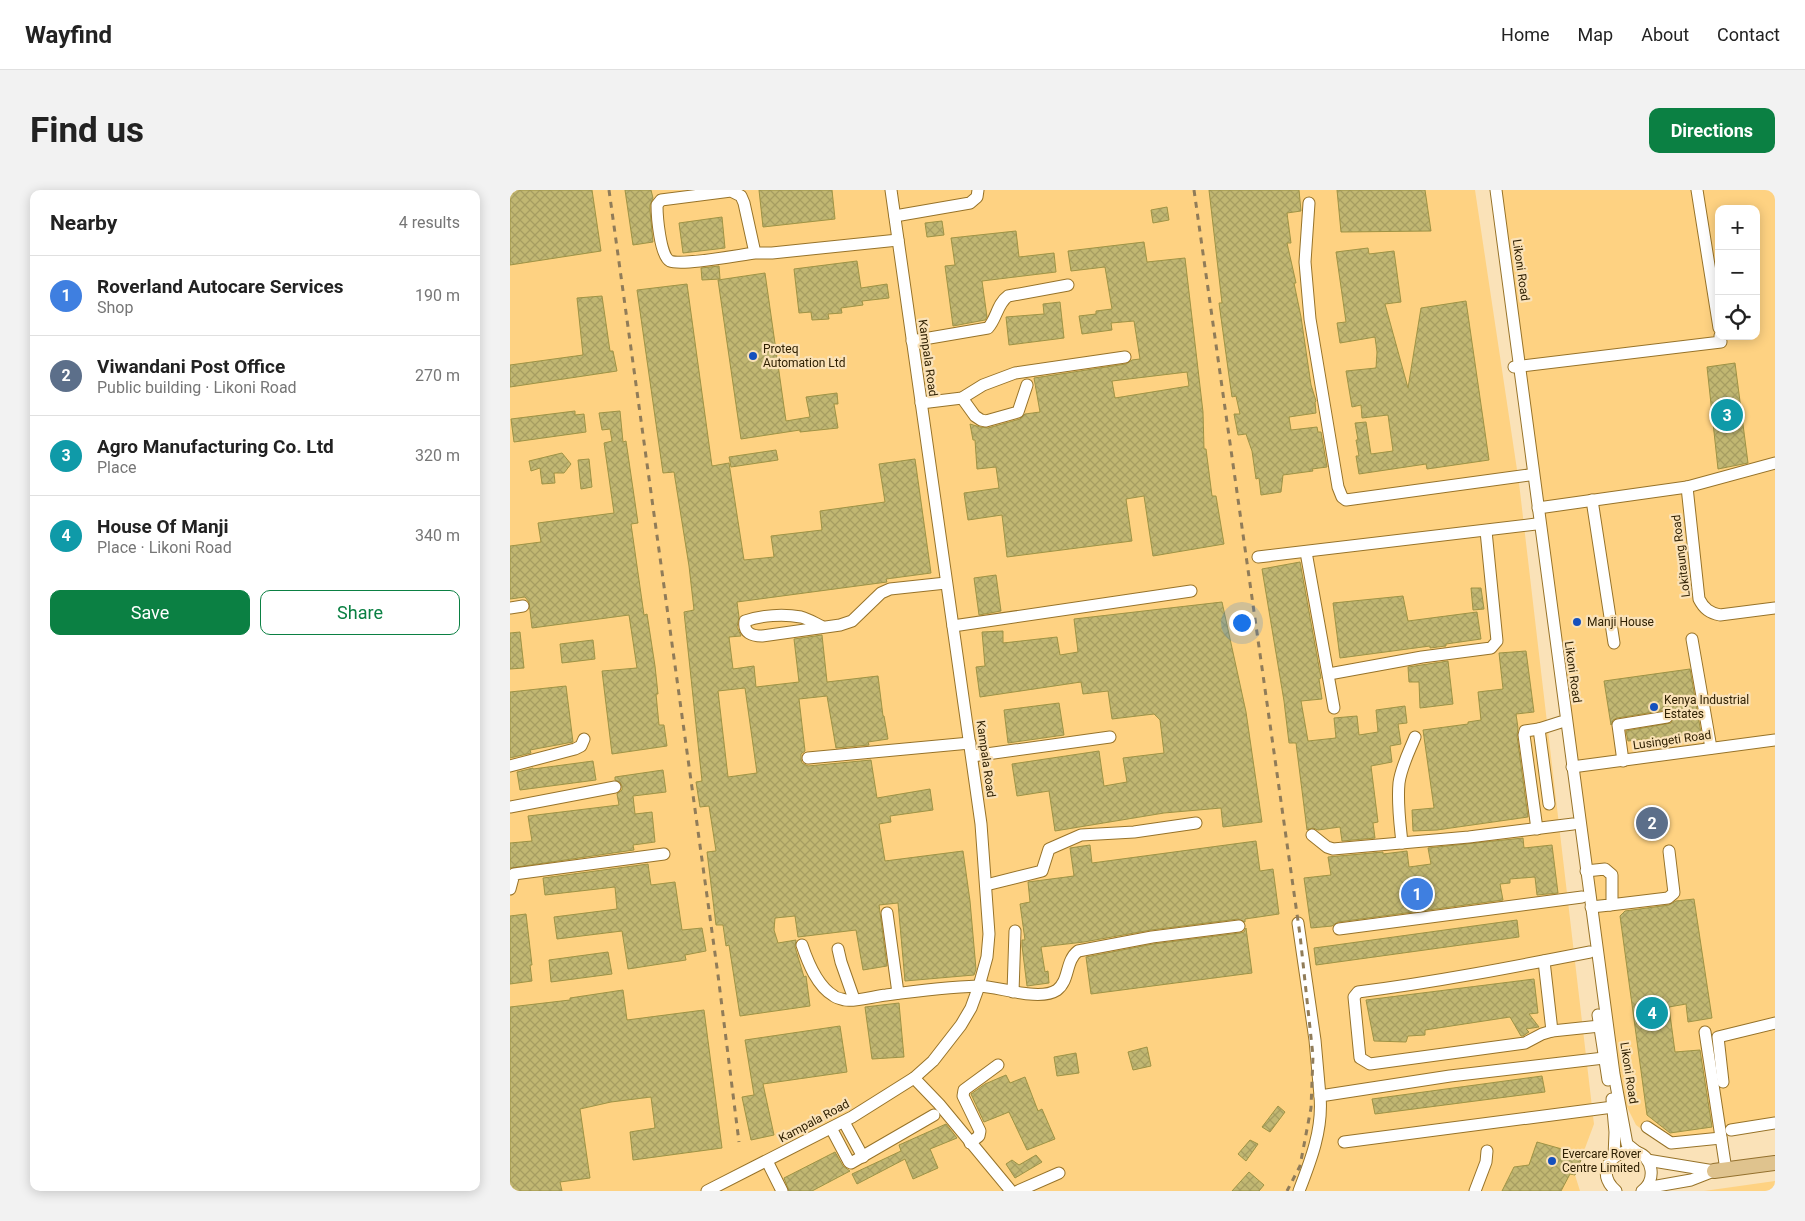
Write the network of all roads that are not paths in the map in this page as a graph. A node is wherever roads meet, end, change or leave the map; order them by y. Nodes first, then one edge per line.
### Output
1 (891, 190) edge
2 (978, 190) edge
3 (1490, 190) edge
4 (1496, 190) edge
5 (1697, 190) edge
6 (1309, 203) dead end
7 (895, 216) junction
8 (898, 240) junction
9 (755, 253) junction
10 (1068, 285) dead end
11 (1715, 303) edge
12 (1721, 340) edge
13 (912, 341) junction
14 (1125, 357) dead end
15 (1517, 367) junction
16 (1027, 385) dead end
17 (962, 398) junction
18 (921, 403) junction
19 (1775, 463) edge
20 (1529, 475) junction
21 (1687, 487) junction
22 (1592, 500) junction
23 (1538, 508) junction
24 (1536, 524) junction
25 (1486, 531) junction
26 (1306, 552) junction
27 (1258, 557) dead end
28 (946, 584) junction
29 (1191, 590) dead end
30 (523, 606) dead end
31 (510, 608) edge
32 (1775, 608) edge
33 (953, 626) junction
34 (824, 627) junction
35 (1692, 639) dead end
36 (1614, 643) dead end
37 (1329, 674) junction
38 (1334, 708) dead end
39 (1667, 718) dead end
40 (1561, 722) junction
41 (1539, 729) junction
42 (1110, 738) dead end
43 (1415, 738) dead end
44 (584, 739) dead end
45 (1775, 740) edge
46 (970, 743) junction
47 (1711, 748) junction
48 (972, 756) junction
49 (808, 758) dead end
50 (1623, 761) junction
51 (510, 766) edge
52 (1572, 768) junction
53 (615, 787) dead end
54 (1549, 804) dead end
55 (510, 807) edge
56 (1196, 823) dead end
57 (1573, 824) junction
58 (1537, 828) junction
59 (1312, 835) dead end
60 (1402, 843) junction
61 (1669, 851) dead end
62 (664, 854) dead end
63 (1586, 871) junction
64 (986, 885) junction
65 (510, 889) edge
66 (1582, 897) junction
67 (1610, 905) junction
68 (1591, 907) junction
69 (887, 913) dead end
70 (1298, 923) dead end
71 (1240, 926) dead end
72 (1339, 928) dead end
73 (1015, 931) dead end
74 (802, 945) dead end
75 (838, 949) dead end
76 (1590, 952) junction
77 (1544, 962) junction
78 (979, 986) junction
79 (1013, 992) junction
80 (898, 993) junction
81 (854, 999) junction
82 (1775, 1023) edge
83 (1600, 1026) junction
84 (1552, 1031) junction
85 (1705, 1032) dead end
86 (1604, 1058) junction
87 (998, 1065) dead end
88 (914, 1078) junction
89 (1723, 1082) dead end
90 (1320, 1096) junction
91 (1613, 1108) junction
92 (934, 1115) dead end
93 (844, 1122) junction
94 (1775, 1123) edge
95 (1647, 1127) dead end
96 (832, 1128) junction
97 (1731, 1130) dead end
98 (1721, 1138) junction
99 (1344, 1142) dead end
100 (970, 1143) junction
101 (1487, 1151) dead end
102 (1637, 1152) junction
103 (1614, 1156) junction
104 (863, 1157) junction
105 (1647, 1160) junction
106 (767, 1161) junction
107 (1775, 1163) edge
108 (1720, 1170) junction
109 (1059, 1173) dead end
110 (1644, 1189) edge
111 (707, 1191) edge
112 (782, 1191) edge
113 (1011, 1191) edge
114 (1018, 1191) edge
115 (1299, 1191) edge
116 (1475, 1191) edge
117 (1615, 1191) edge

1 - 7 street, Kampala Road
2 - 7 street
3 - 15 street, Likoni Road
4 - 15 street, Likoni Road
5 - 11 street
6 - 20 street
7 - 8 street, Kampala Road
8 - 9 street
8 - 13 street, Kampala Road
9 - 9 street
10 - 13 street
12 - 15 street
13 - 18 street, Kampala Road
14 - 17 street
15 - 20 street, Likoni Road
15 - 23 street, Likoni Road
16 - 17 street
17 - 18 street
18 - 28 street, Kampala Road
19 - 21 street
20 - 24 street, Likoni Road
21 - 22 street
21 - 32 street, Lokitaung Road
22 - 23 street
22 - 36 street
23 - 52 street, Likoni Road
24 - 25 street
24 - 40 street, Likoni Road
25 - 26 street
25 - 37 street
26 - 27 street
26 - 37 street
28 - 33 street, Kampala Road
28 - 34 street
29 - 33 street
30 - 31 street
33 - 46 street, Kampala Road
34 - 34 street
35 - 47 street
37 - 38 street
39 - 50 street
40 - 41 street
40 - 57 street, Likoni Road
41 - 54 street
41 - 58 street
42 - 48 street
43 - 60 street
44 - 51 street
45 - 47 street, Lusingeti Road
46 - 48 street, Kampala Road
46 - 49 street
47 - 50 street, Lusingeti Road
48 - 64 street, Kampala Road
50 - 52 street, Lusingeti Road
52 - 63 street, Likoni Road
53 - 55 street
56 - 64 street
57 - 58 street
57 - 66 street, Likoni Road
58 - 60 street
59 - 60 street
61 - 67 street
62 - 65 street
63 - 67 street
63 - 68 street, Likoni Road
64 - 78 street, Kampala Road
66 - 72 street
66 - 76 street, Likoni Road
67 - 68 street
68 - 102 street, Likoni Road
69 - 80 street
70 - 90 street
71 - 79 street
73 - 79 street
74 - 81 street
75 - 81 street
76 - 77 street
76 - 83 street, Likoni Road
77 - 84 street
77 - 84 street
78 - 79 street
78 - 80 street
78 - 88 street, Kampala Road
80 - 81 street
82 - 89 street
83 - 84 street
83 - 86 street, Likoni Road
85 - 98 street
86 - 90 street
86 - 91 street, Likoni Road
87 - 100 street
88 - 93 street, Kampala Road
88 - 100 street
90 - 115 street
91 - 99 street
91 - 103 street, Likoni Road
92 - 104 street
93 - 96 street, Kampala Road
93 - 104 street
94 - 97 street
95 - 98 street
96 - 104 street
96 - 106 street, Kampala Road
98 - 108 street
100 - 113 street
101 - 116 street
102 - 103 street
102 - 105 street, Likoni Road
103 - 117 street, Likoni Road
105 - 108 street
105 - 110 street
106 - 111 street, Kampala Road
106 - 112 street
107 - 108 main road
108 - 110 street
109 - 114 street

